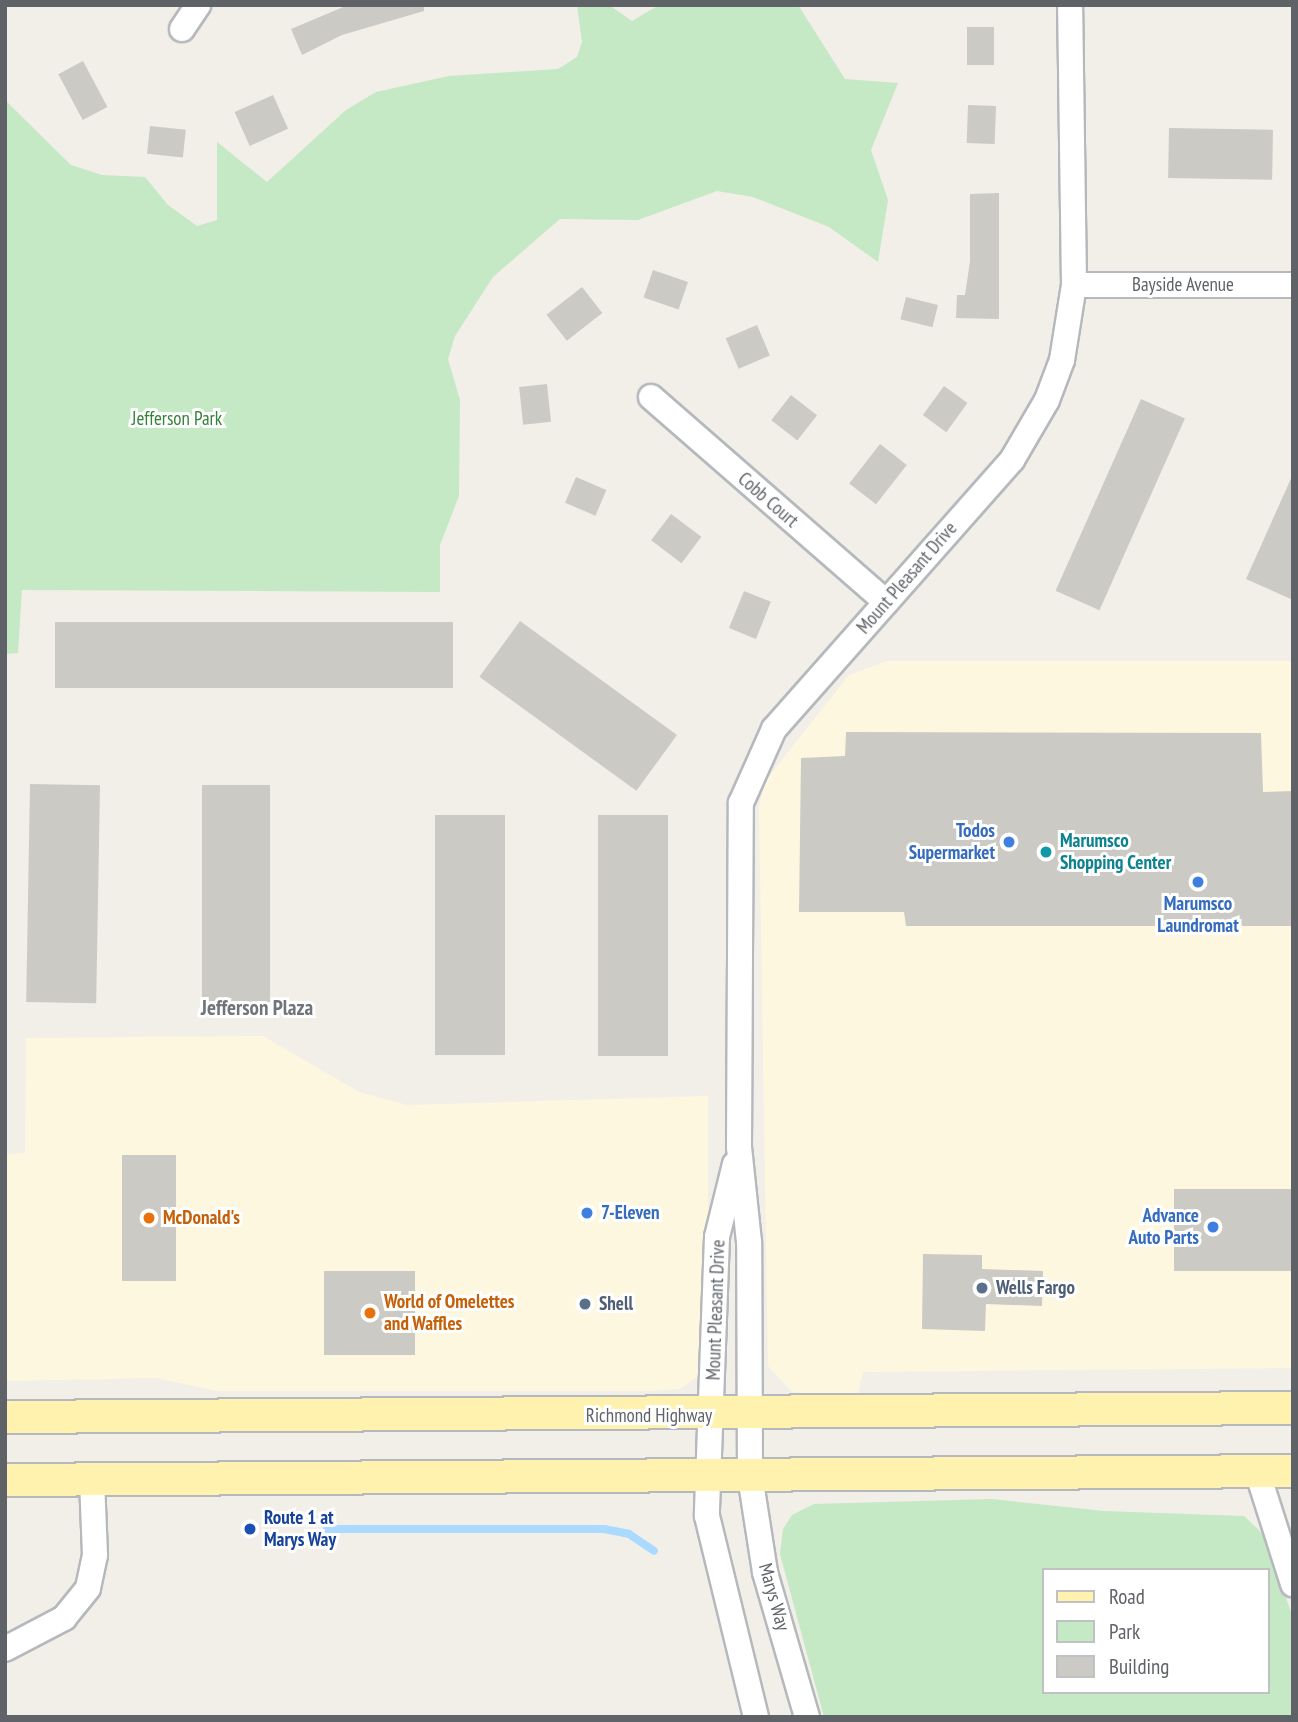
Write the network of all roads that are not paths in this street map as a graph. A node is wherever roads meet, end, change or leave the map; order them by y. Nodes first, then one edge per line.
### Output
1 (198, 5) edge
2 (1070, 5) edge
3 (182, 29) dead end
4 (1074, 285) junction
5 (1293, 285) edge
6 (651, 397) dead end
7 (886, 602) junction
8 (739, 1147) junction
9 (1293, 1408) edge
10 (750, 1416) junction
11 (5, 1417) edge
12 (713, 1417) junction
13 (1257, 1471) junction
14 (1293, 1471) edge
15 (709, 1476) junction
16 (750, 1476) junction
17 (5, 1480) edge
18 (92, 1480) junction
19 (1293, 1584) edge
20 (5, 1649) edge
21 (756, 1717) edge
22 (807, 1717) edge

1 - 3 street
2 - 4 street, Mount Pleasant Drive
4 - 5 street, Bayside Avenue
4 - 7 street, Mount Pleasant Drive
6 - 7 street, Cobb Court
7 - 8 street, Mount Pleasant Drive
8 - 10 street, Mount Pleasant Drive
8 - 12 street, Mount Pleasant Drive
9 - 10 main road, Richmond Highway
10 - 12 main road, Richmond Highway
10 - 16 street, Mount Pleasant Drive
11 - 12 main road, Richmond Highway
12 - 15 street, Mount Pleasant Drive
13 - 14 main road
13 - 16 main road
13 - 19 street
15 - 16 main road
15 - 18 main road
15 - 21 street
16 - 22 street, Marys Way
17 - 18 main road
18 - 20 street

